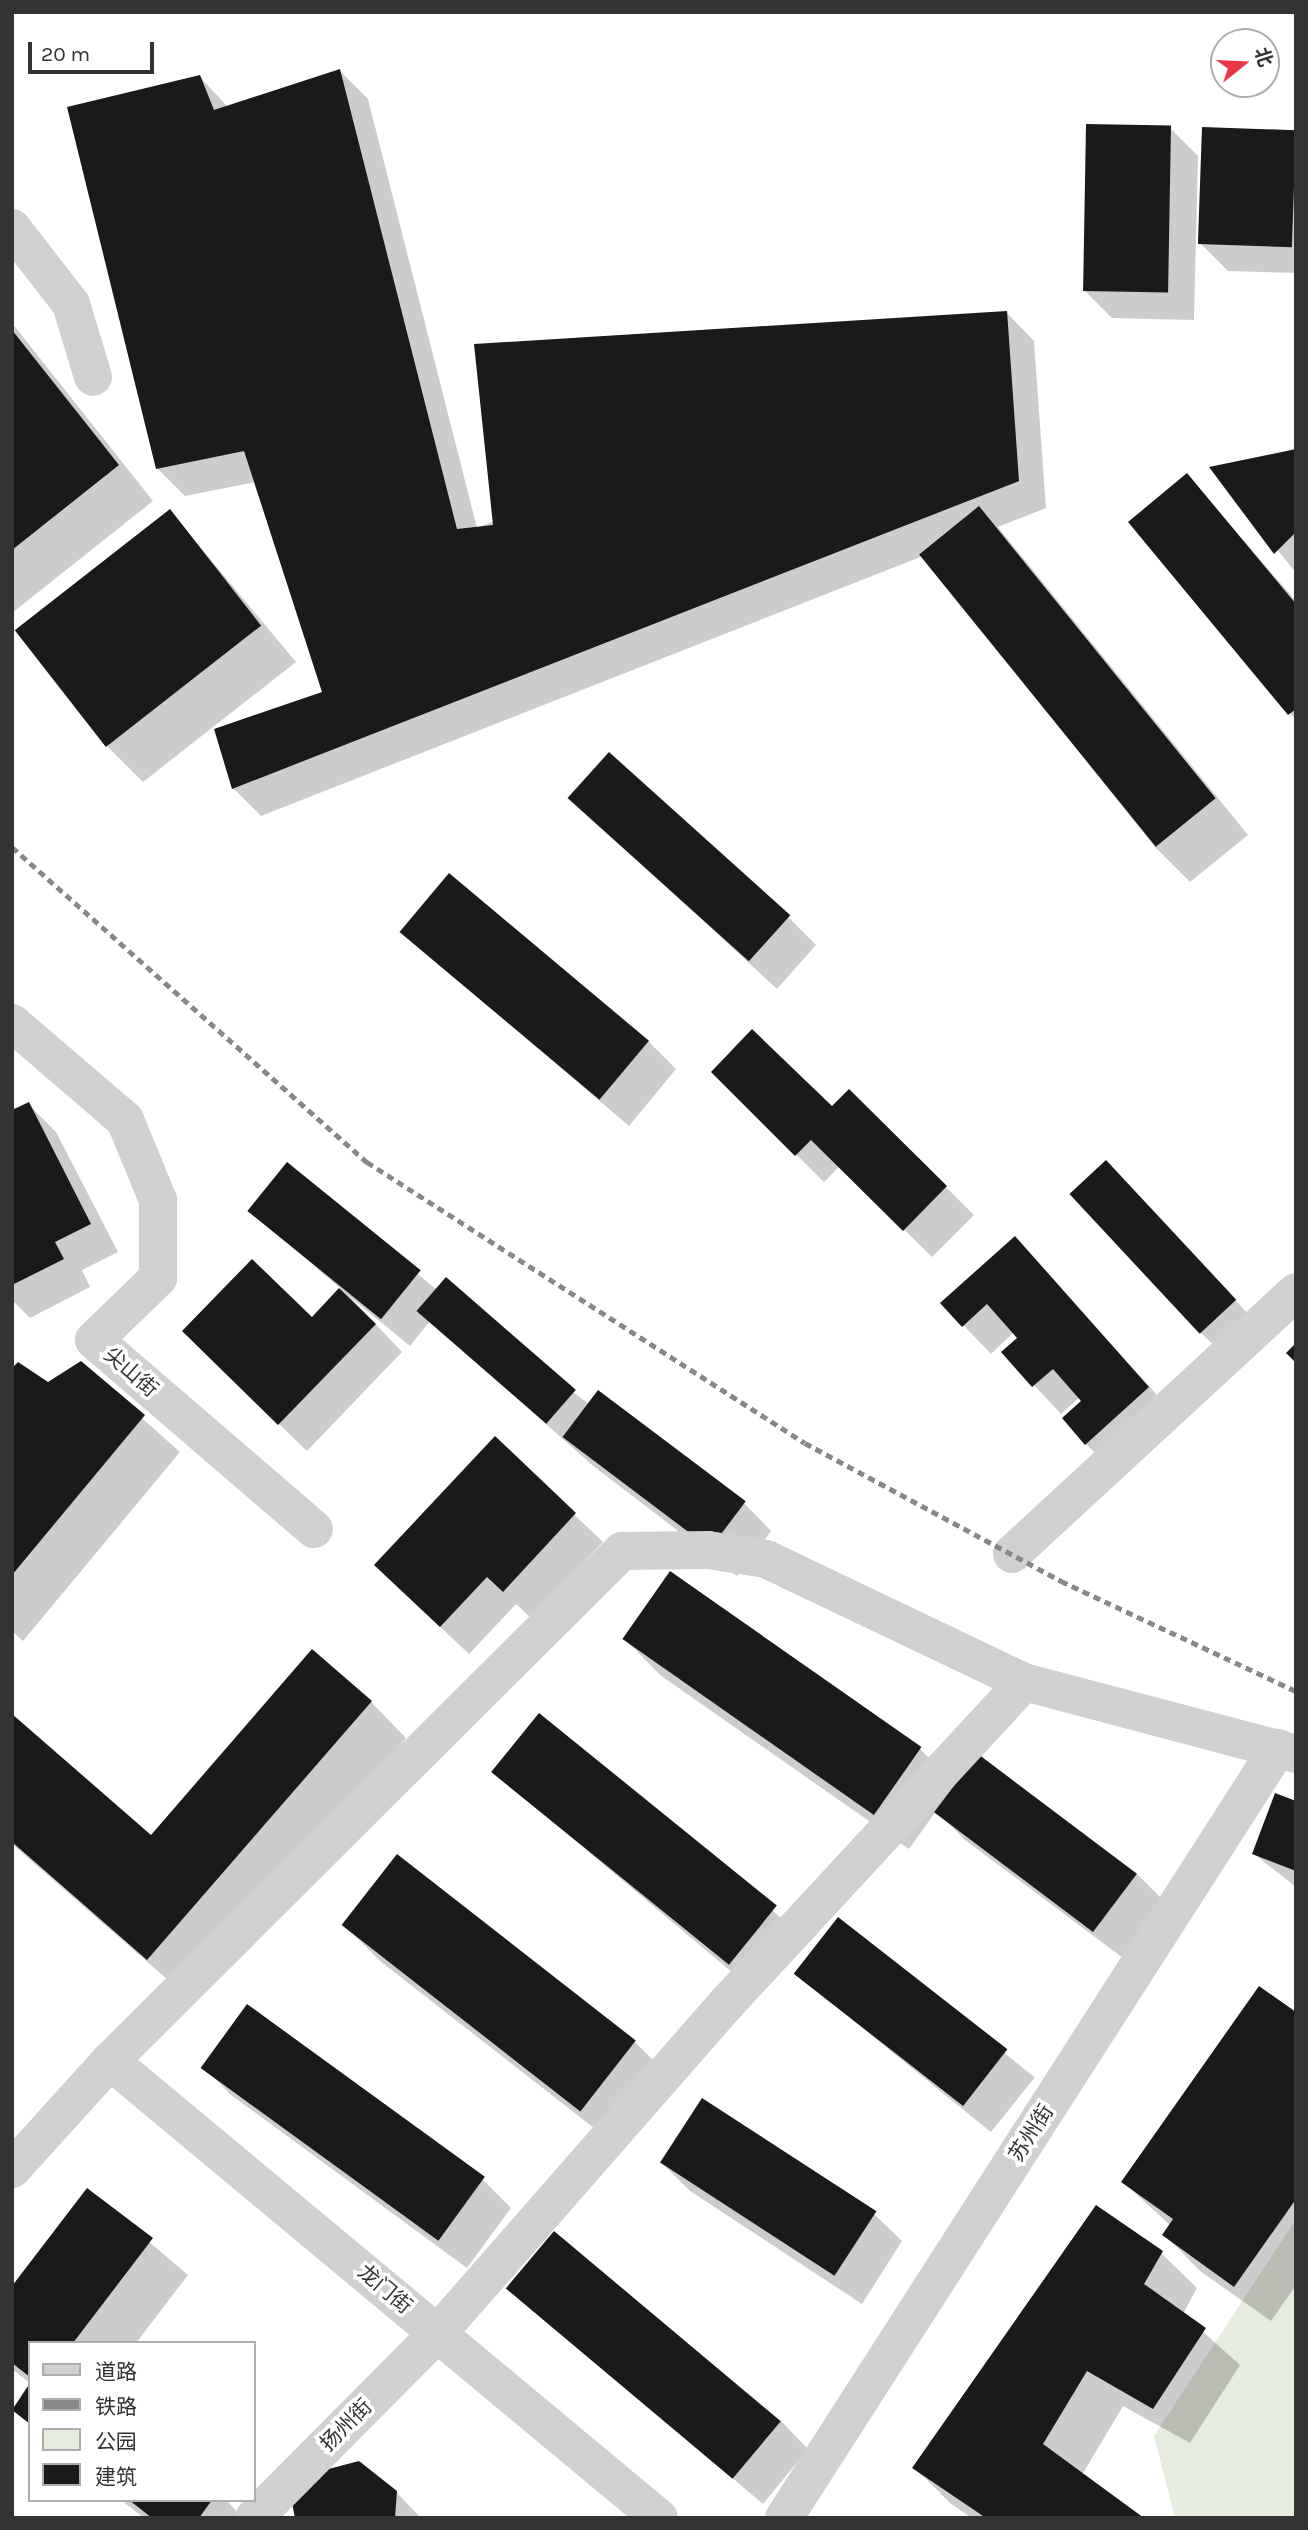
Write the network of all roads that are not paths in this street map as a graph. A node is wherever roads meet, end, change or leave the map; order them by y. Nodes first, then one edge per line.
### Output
1 (12, 228) edge
2 (93, 377) dead end
3 (12, 1023) edge
4 (1296, 1292) edge
5 (314, 1529) dead end
6 (1012, 1554) dead end
7 (1024, 1682) junction
8 (1287, 1751) edge
9 (110, 2061) junction
10 (12, 2169) edge
11 (438, 2333) junction
12 (254, 2518) edge
13 (659, 2518) edge
14 (784, 2518) edge

1 - 2 street
3 - 5 street, 尖山街
4 - 6 street
7 - 8 street
7 - 9 street
7 - 11 street, 扬州街
8 - 14 street, 苏州街
9 - 10 street
9 - 11 street, 龙门街
11 - 12 street, 扬州街
11 - 13 street, 龙门街

